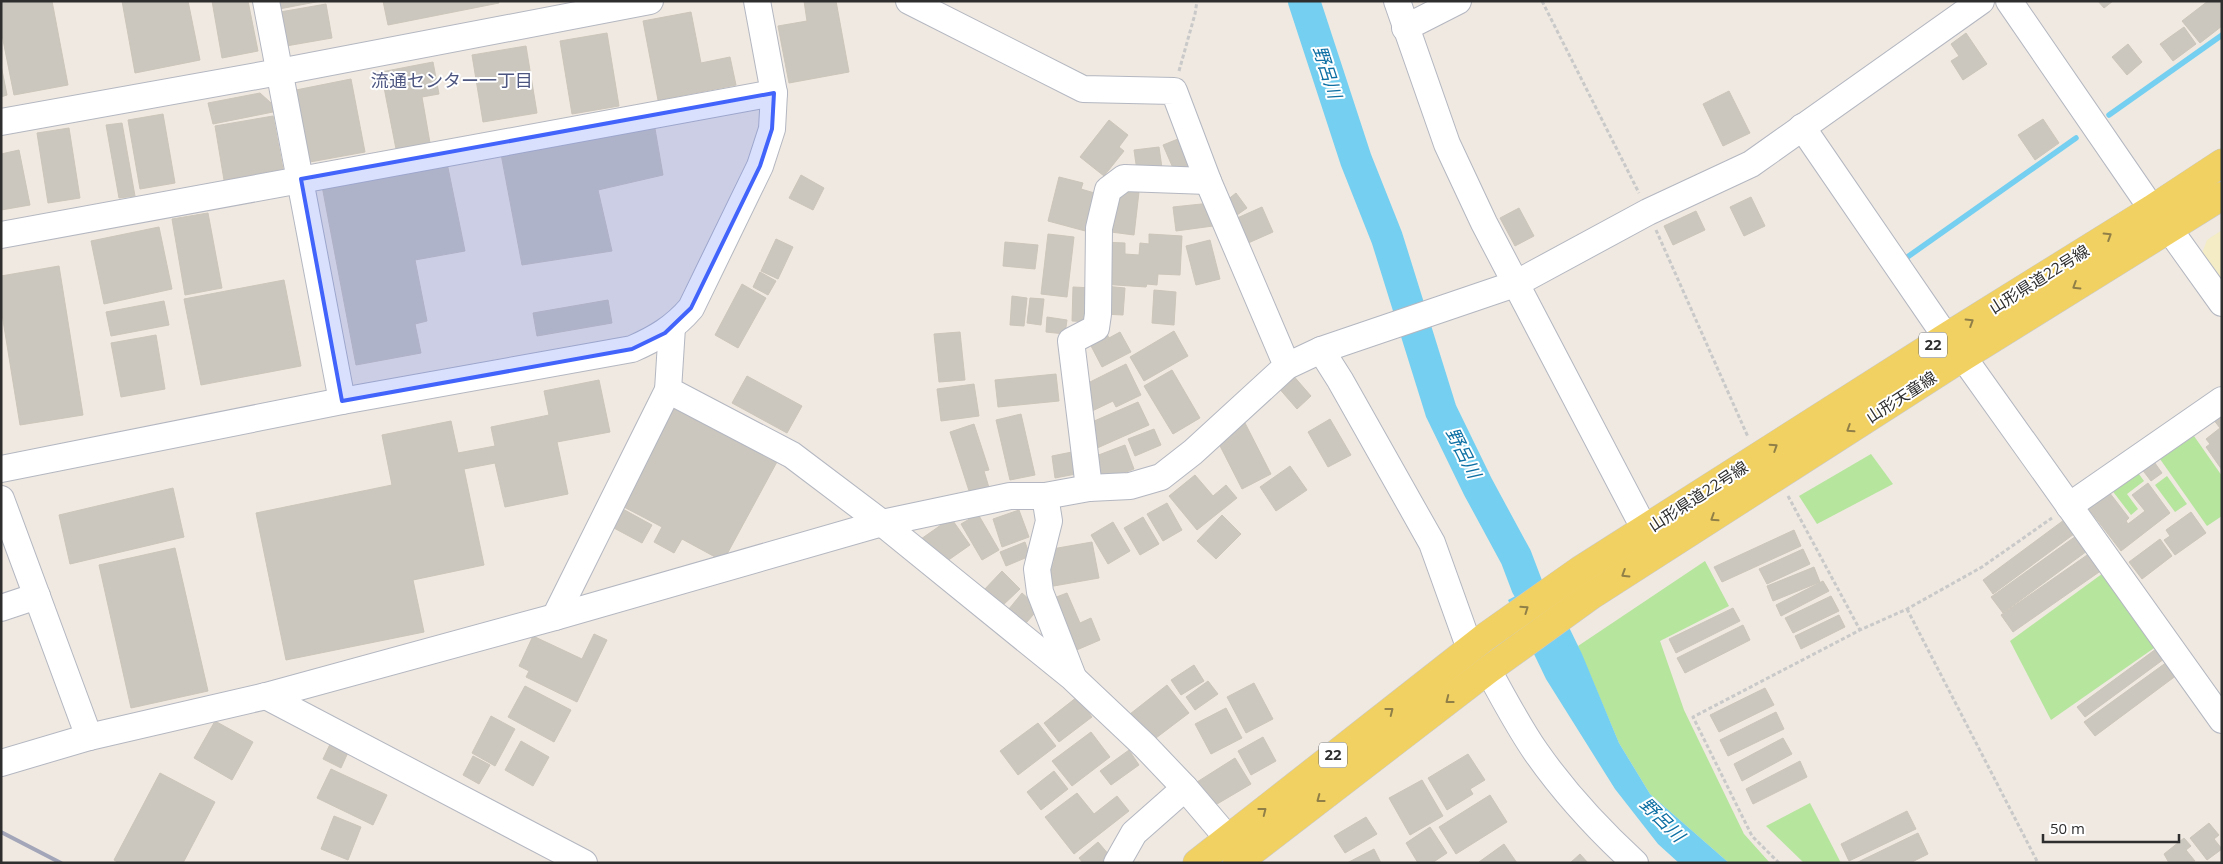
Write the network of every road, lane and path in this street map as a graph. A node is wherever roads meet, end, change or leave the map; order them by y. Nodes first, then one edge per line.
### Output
1 (266, 1) edge
2 (650, 1) edge
3 (757, 1) edge
4 (909, 1) edge
5 (1197, 1) edge
6 (1397, 1) edge
7 (1458, 1) edge
8 (1981, 1) edge
9 (2009, 1) edge
10 (1406, 28) junction
11 (279, 72) junction
12 (1174, 91) junction
13 (774, 93) junction
14 (1, 122) edge
15 (1802, 127) junction
16 (2222, 162) edge
17 (301, 179) junction
18 (1208, 181) junction
19 (2222, 196) edge
20 (2160, 219) junction
21 (1, 235) edge
22 (1515, 284) junction
23 (2222, 303) edge
24 (672, 327) junction
25 (1954, 347) junction
26 (1321, 350) junction
27 (1287, 366) junction
28 (668, 390) junction
29 (2222, 400) edge
30 (342, 401) junction
31 (1, 469) edge
32 (1778, 476) junction
33 (1089, 488) junction
34 (1045, 496) junction
35 (1, 499) edge
36 (2069, 506) junction
37 (882, 523) junction
38 (1645, 530) junction
39 (1658, 554) junction
40 (37, 596) junction
41 (1, 608) edge
42 (1907, 609) junction
43 (555, 617) junction
44 (1860, 630) junction
45 (1478, 643) junction
46 (1494, 665) junction
47 (1073, 678) junction
48 (266, 696) junction
49 (2222, 720) edge
50 (89, 737) junction
51 (1, 763) edge
52 (1185, 788) junction
53 (1240, 855) edge
54 (2036, 862) edge
55 (584, 863) edge
56 (1116, 863) edge
57 (1197, 863) edge
58 (1635, 863) edge
59 (1779, 863) edge

1 - 11 street
2 - 11 street
3 - 13 street
4 - 12 street
5 - 12 path
6 - 10 street
7 - 10 street
8 - 15 street
9 - 20 street
10 - 22 street
11 - 14 street
11 - 17 street
12 - 18 street
13 - 17 street
13 - 24 street
15 - 22 street
15 - 25 street
16 - 20 main road, 22
17 - 21 street
17 - 30 street
18 - 27 street
18 - 33 street
19 - 20 main road, 山形天童線 / 22
20 - 23 street
20 - 25 main road, 山形天童線 / 22
22 - 26 street
22 - 38 street
24 - 28 street
24 - 30 street
25 -> 32 main road, 山形天童線 / 22
25 - 36 street
38 -> 25 main road, 山形県道22号線 / 22
26 - 27 street
26 - 45 street
27 - 33 street
28 - 37 street
28 - 43 street
29 - 36 street
30 - 31 street
32 -> 39 main road, 山形天童線 / 22
32 - 44 path
33 - 34 street
34 - 37 street
34 - 47 street
35 - 40 street
36 - 42 path
36 - 49 street
37 - 43 street
37 - 47 street
38 - 39 street
45 -> 38 main road, 山形県道22号線 / 22
39 -> 46 main road, 山形県道22号線 / 22
40 - 41 street
40 - 50 street
42 - 44 path
42 - 54 path
43 - 48 street
44 - 59 path
53 -> 45 main road, 山形県道22号線 / 22
46 -> 53 main road, 山形県道22号線 / 22
46 - 58 street
47 - 52 street
48 - 50 street
48 - 55 street
50 - 51 street
52 - 53 street
52 - 56 street
53 - 57 main road, 山形県道22号線 / 22

